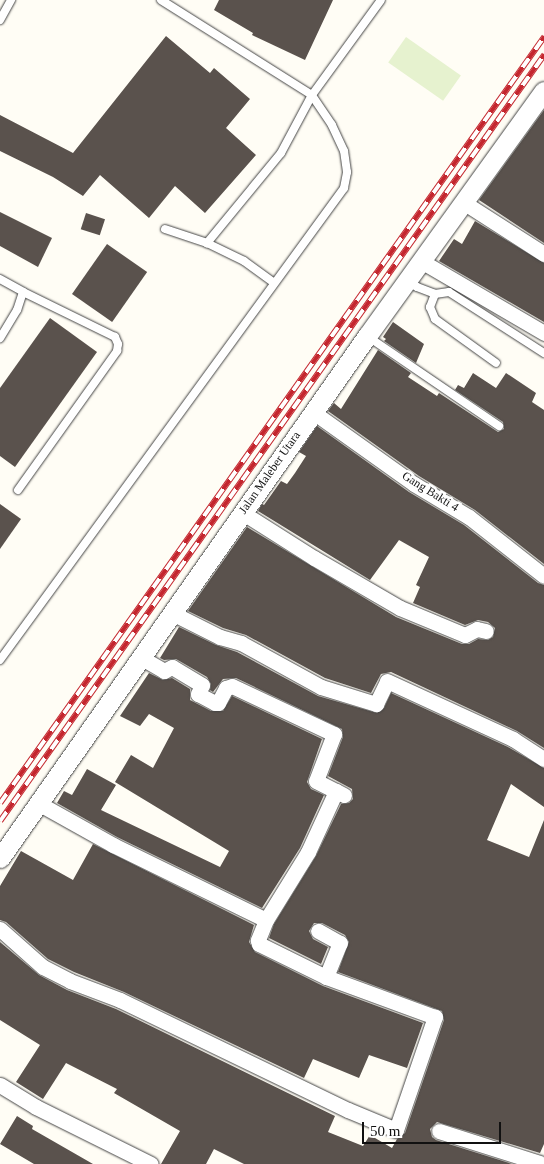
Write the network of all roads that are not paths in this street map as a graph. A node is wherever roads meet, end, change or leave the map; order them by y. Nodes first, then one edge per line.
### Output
1 (11, 0) edge
2 (160, 0) edge
3 (381, 0) edge
4 (0, 20) edge
5 (544, 91) edge
6 (312, 96) junction
7 (463, 202) junction
8 (166, 229) dead end
9 (207, 243) junction
10 (544, 254) edge
11 (421, 261) junction
12 (0, 279) edge
13 (407, 280) junction
14 (274, 283) junction
15 (23, 292) junction
16 (435, 294) junction
17 (544, 333) edge
18 (367, 336) junction
19 (0, 338) edge
20 (544, 353) edge
21 (496, 363) dead end
22 (313, 412) junction
23 (499, 426) dead end
24 (18, 490) dead end
25 (243, 513) junction
26 (544, 576) edge
27 (172, 613) junction
28 (486, 631) dead end
29 (140, 658) junction
30 (0, 660) edge
31 (544, 760) edge
32 (38, 804) junction
33 (0, 858) edge
34 (266, 920) junction
35 (0, 929) edge
36 (318, 931) dead end
37 (326, 977) junction
38 (0, 1085) edge
39 (439, 1131) dead end
40 (544, 1159) edge
41 (141, 1162) edge
42 (540, 1164) edge

1 - 4 lane
2 - 6 lane
3 - 6 lane
5 - 7 street, Jalan Maleber Utara
6 - 9 lane
6 - 14 lane
7 - 10 street
7 - 11 street, Jalan Maleber Utara
8 - 9 lane
9 - 14 lane
11 - 13 street, Jalan Maleber Utara
11 - 17 street
12 - 15 lane
13 - 16 lane
13 - 18 street, Jalan Maleber Utara
14 - 30 lane
15 - 19 lane
15 - 24 lane
16 - 20 lane
16 - 21 lane
18 - 22 street, Jalan Maleber Utara
18 - 23 lane
22 - 25 street, Jalan Maleber Utara
22 - 26 street, Gang Bakti 4
25 - 27 street, Jalan Maleber Utara
25 - 28 street
27 - 29 street, Jalan Maleber Utara
27 - 31 street
29 - 32 street, Jalan Maleber Utara
29 - 34 street
32 - 33 street, Jalan Maleber Utara
32 - 34 street
34 - 37 street
35 - 37 street
36 - 37 street
38 - 41 street
39 - 42 street
40 - 42 street

